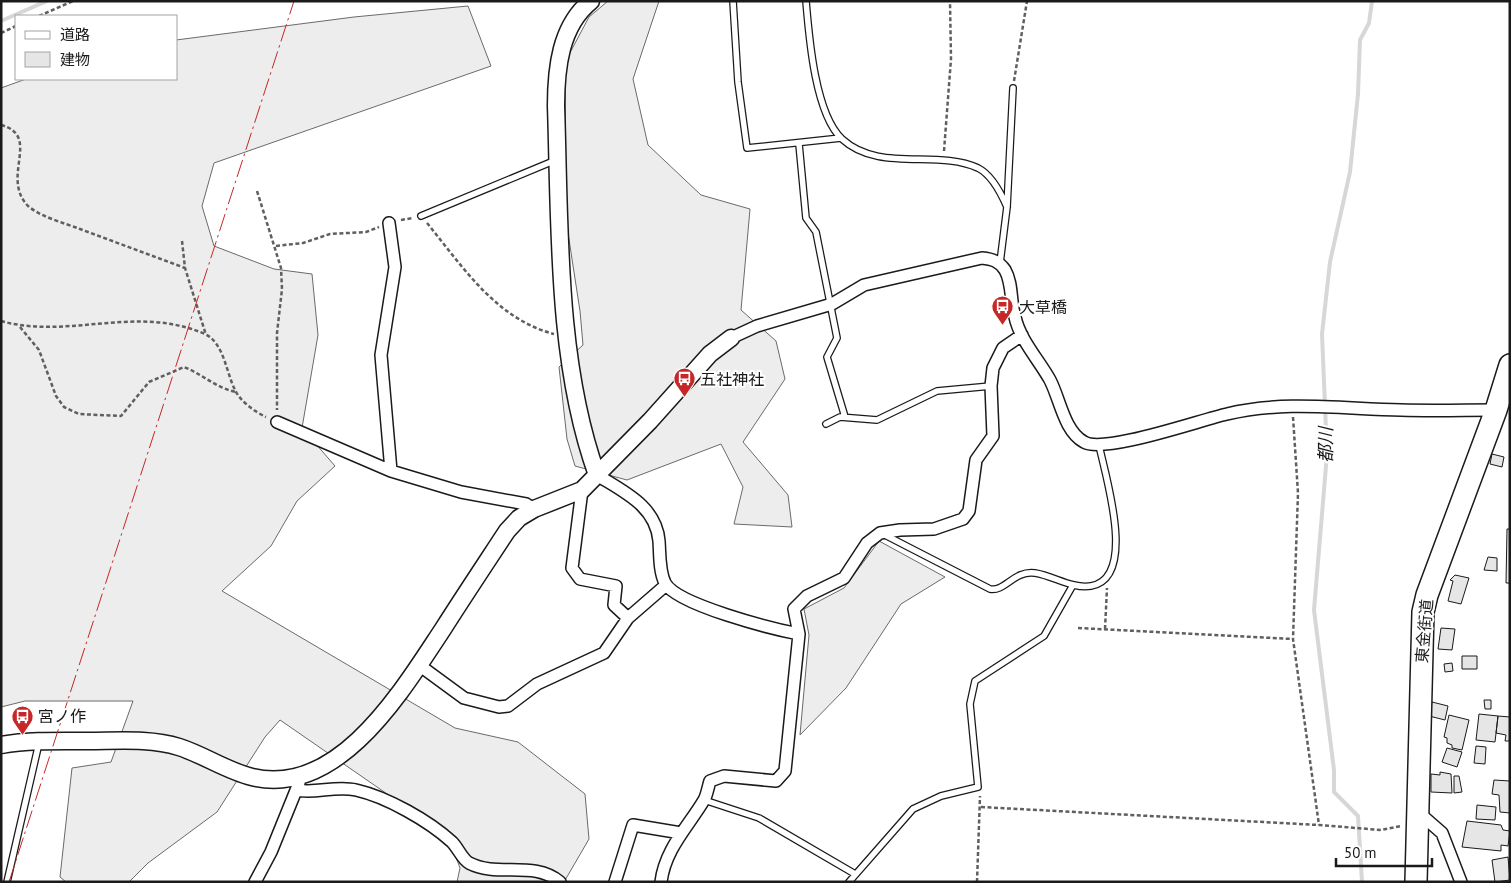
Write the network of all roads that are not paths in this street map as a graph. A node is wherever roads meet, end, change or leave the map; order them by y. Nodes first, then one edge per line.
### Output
1 (591, 1) edge
2 (733, 1) edge
3 (806, 1) edge
4 (1013, 88) road end
5 (841, 138) junction
6 (800, 144) junction
7 (558, 159) junction
8 (1007, 207) junction
9 (421, 216) road end
10 (389, 223) road end
11 (1000, 263) junction
12 (832, 304) junction
13 (1022, 335) junction
14 (731, 338) joint
15 (1510, 365) edge
16 (991, 386) junction
17 (1496, 410) junction
18 (845, 417) junction
19 (277, 422) road end
20 (826, 424) dead end
21 (1099, 446) junction
22 (391, 471) junction
23 (597, 475) junction
24 (582, 490) junction
25 (534, 509) junction
26 (880, 533) junction
27 (666, 584) junction
28 (1072, 585) junction
29 (628, 618) junction
30 (799, 634) junction
31 (419, 666) junction
32 (39, 741) junction
33 (1, 745) edge
34 (299, 783) junction
35 (704, 800) junction
36 (1418, 817) junction
37 (681, 833) junction
38 (855, 874) junction
39 (7, 882) edge
40 (255, 882) edge
41 (560, 882) edge
42 (616, 882) edge
43 (660, 882) edge
44 (849, 882) edge
45 (1416, 882) edge
46 (1460, 882) edge

1 - 7 street
2 - 6 lane
3 - 5 lane
4 - 8 lane
5 - 6 lane
5 - 8 lane
6 - 12 lane
7 - 9 lane
7 - 23 street
8 - 11 lane
10 - 22 street
11 - 12 street
11 - 13 street
12 - 14 street
12 - 18 lane
13 - 16 street
13 - 21 street
14 - 23 street
15 - 17 highway, 東金街道
16 - 18 lane
16 - 26 street
17 - 21 street
17 - 36 highway, 東金街道
18 - 20 lane
19 - 22 street
21 - 28 lane
22 - 25 street
23 - 24 street
23 - 27 street
24 - 25 street
24 - 29 street
25 - 31 street
26 - 28 lane
26 - 30 street
27 - 29 street
27 - 30 street
28 - 38 lane
29 - 31 street
30 - 35 street
31 - 34 street
32 - 33 street
32 - 34 street
32 - 39 lane
34 - 40 street
34 - 41 street
35 - 37 street
35 - 38 lane
36 - 45 highway, 東金街道
36 - 46 street
37 - 42 street
37 - 43 street
38 - 44 lane

